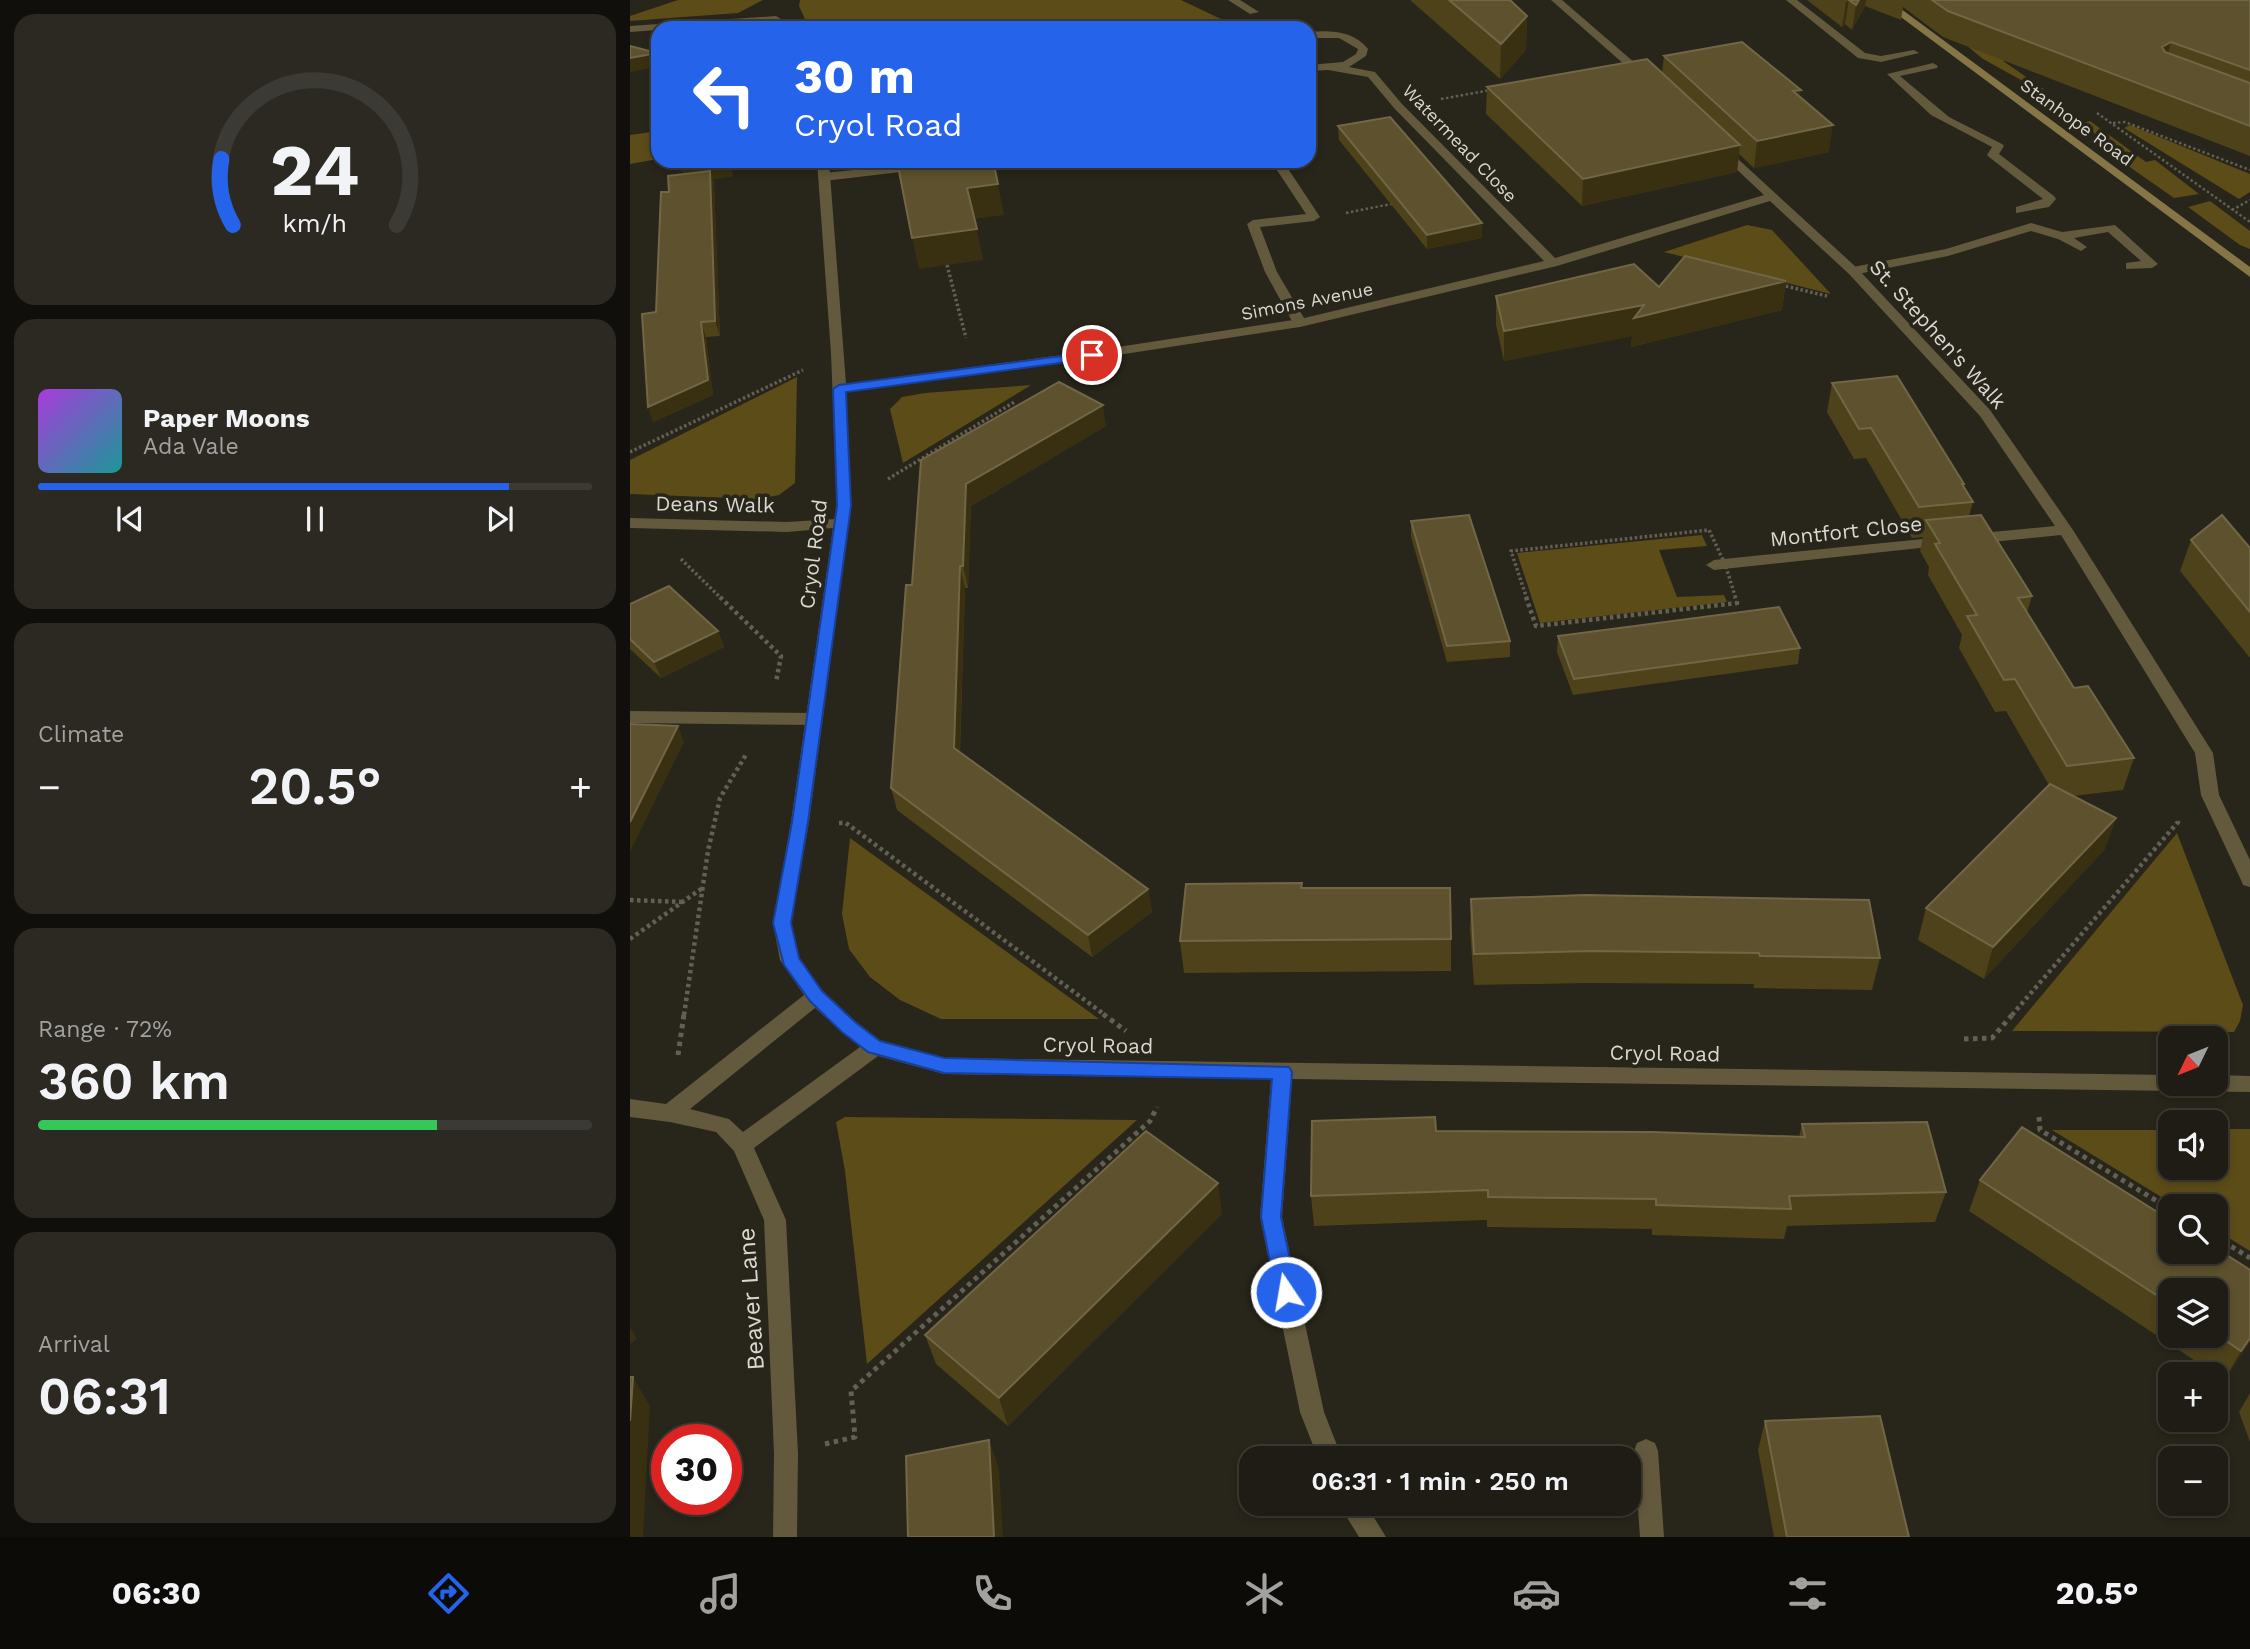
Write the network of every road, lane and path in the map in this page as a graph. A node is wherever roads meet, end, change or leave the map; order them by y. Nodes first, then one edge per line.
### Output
1 (1233, 0) edge
2 (1556, 0) edge
3 (1791, 0) edge
4 (1883, 0) edge
5 (1254, 12) dead end
6 (778, 19) edge
7 (748, 21) edge
8 (651, 28) edge
9 (630, 29) edge
10 (1316, 35) edge
11 (1914, 54) dead end
12 (1933, 66) dead end
13 (1316, 68) edge
14 (1332, 68) junction
15 (1491, 90) edge
16 (1661, 92) edge
17 (1398, 106) junction
18 (2112, 123) dead end
19 (1712, 140) edge
20 (859, 168) edge
21 (1282, 168) edge
22 (823, 169) edge
23 (2250, 170) edge
24 (1771, 197) junction
25 (2250, 200) edge
26 (1396, 203) edge
27 (2232, 210) dead end
28 (1314, 217) junction
29 (2031, 227) junction
30 (2062, 236) junction
31 (2081, 247) dead end
32 (1553, 263) junction
33 (947, 265) dead end
34 (2130, 267) dead end
35 (1853, 271) junction
36 (2250, 273) edge
37 (1774, 283) edge
38 (1886, 305) junction
39 (1300, 323) junction
40 (838, 353) junction
41 (974, 369) junction
42 (839, 389) junction
43 (1023, 397) dead end
44 (630, 452) edge
45 (888, 479) dead end
46 (630, 523) edge
47 (841, 523) junction
48 (2065, 530) junction
49 (677, 555) dead end
50 (1720, 565) junction
51 (630, 716) edge
52 (814, 719) junction
53 (770, 721) junction
54 (2210, 795) junction
55 (800, 822) junction
56 (2250, 880) edge
57 (701, 889) junction
58 (630, 900) edge
59 (684, 902) junction
60 (630, 939) edge
61 (816, 996) junction
62 (874, 1047) junction
63 (1177, 1069) junction
64 (1282, 1072) junction
65 (1954, 1081) junction
66 (2032, 1082) junction
67 (2250, 1084) edge
68 (630, 1108) edge
69 (670, 1113) junction
70 (742, 1145) junction
71 (2158, 1202) edge
72 (2228, 1244) edge
73 (2250, 1258) edge
74 (1325, 1446) edge
75 (1646, 1451) dead end
76 (786, 1453) junction
77 (1359, 1516) edge
78 (785, 1537) edge
79 (1374, 1537) edge
80 (1652, 1537) edge

1 - 5 street
2 - 16 street
3 - 11 street
4 - 36 street, Stanhope Road
6 - 7 street
8 - 9 street
10 - 14 street
12 - 29 street
13 - 14 street, Watermead Close
14 - 17 street, Watermead Close
15 - 17 path
17 - 32 street, Watermead Close
18 - 23 path
19 - 24 street, St. Stephen's Walk
20 - 22 street
21 - 28 street
22 - 40 street, Cryol Road
24 - 32 street, Simons Avenue
24 - 35 street, St. Stephen's Walk
25 - 27 path
26 - 28 path
28 - 39 street
29 - 30 street
29 - 35 street
30 - 31 street
30 - 34 street
32 - 39 street, Simons Avenue
33 - 41 path
35 - 38 street, St. Stephen's Walk
37 - 38 path
38 - 48 street, St. Stephen's Walk
39 - 41 street, Simons Avenue
40 - 42 street, Cryol Road
40 - 44 path
41 - 42 street, Simons Avenue
42 - 47 street, Cryol Road
43 - 45 path
46 - 47 street, Deans Walk
47 - 52 street, Cryol Road
48 - 50 street, Montfort Close
48 - 54 street, St. Stephen's Walk
49 - 53 path
50 - 50 path
51 - 53 street
52 - 53 street
52 - 55 street, Cryol Road
53 - 57 path
54 - 56 street, St. Stephen's Walk
54 - 65 path
55 - 61 street, Cryol Road
55 - 63 path
57 - 59 path
57 - 69 path
58 - 59 path
59 - 60 path
61 - 62 street, Cryol Road
61 - 69 street
62 - 63 street, Cryol Road
62 - 70 street
63 - 64 street, Cryol Road
63 - 76 path
64 - 65 street, Cryol Road
64 - 74 street
65 - 66 street, Cryol Road
66 - 67 street, Cryol Road
66 - 71 path
68 - 69 street, Beaver Lane
69 - 70 street, Beaver Lane
70 - 76 street, Beaver Lane
72 - 73 path
75 - 80 street
76 - 78 street, Beaver Lane
77 - 79 street

